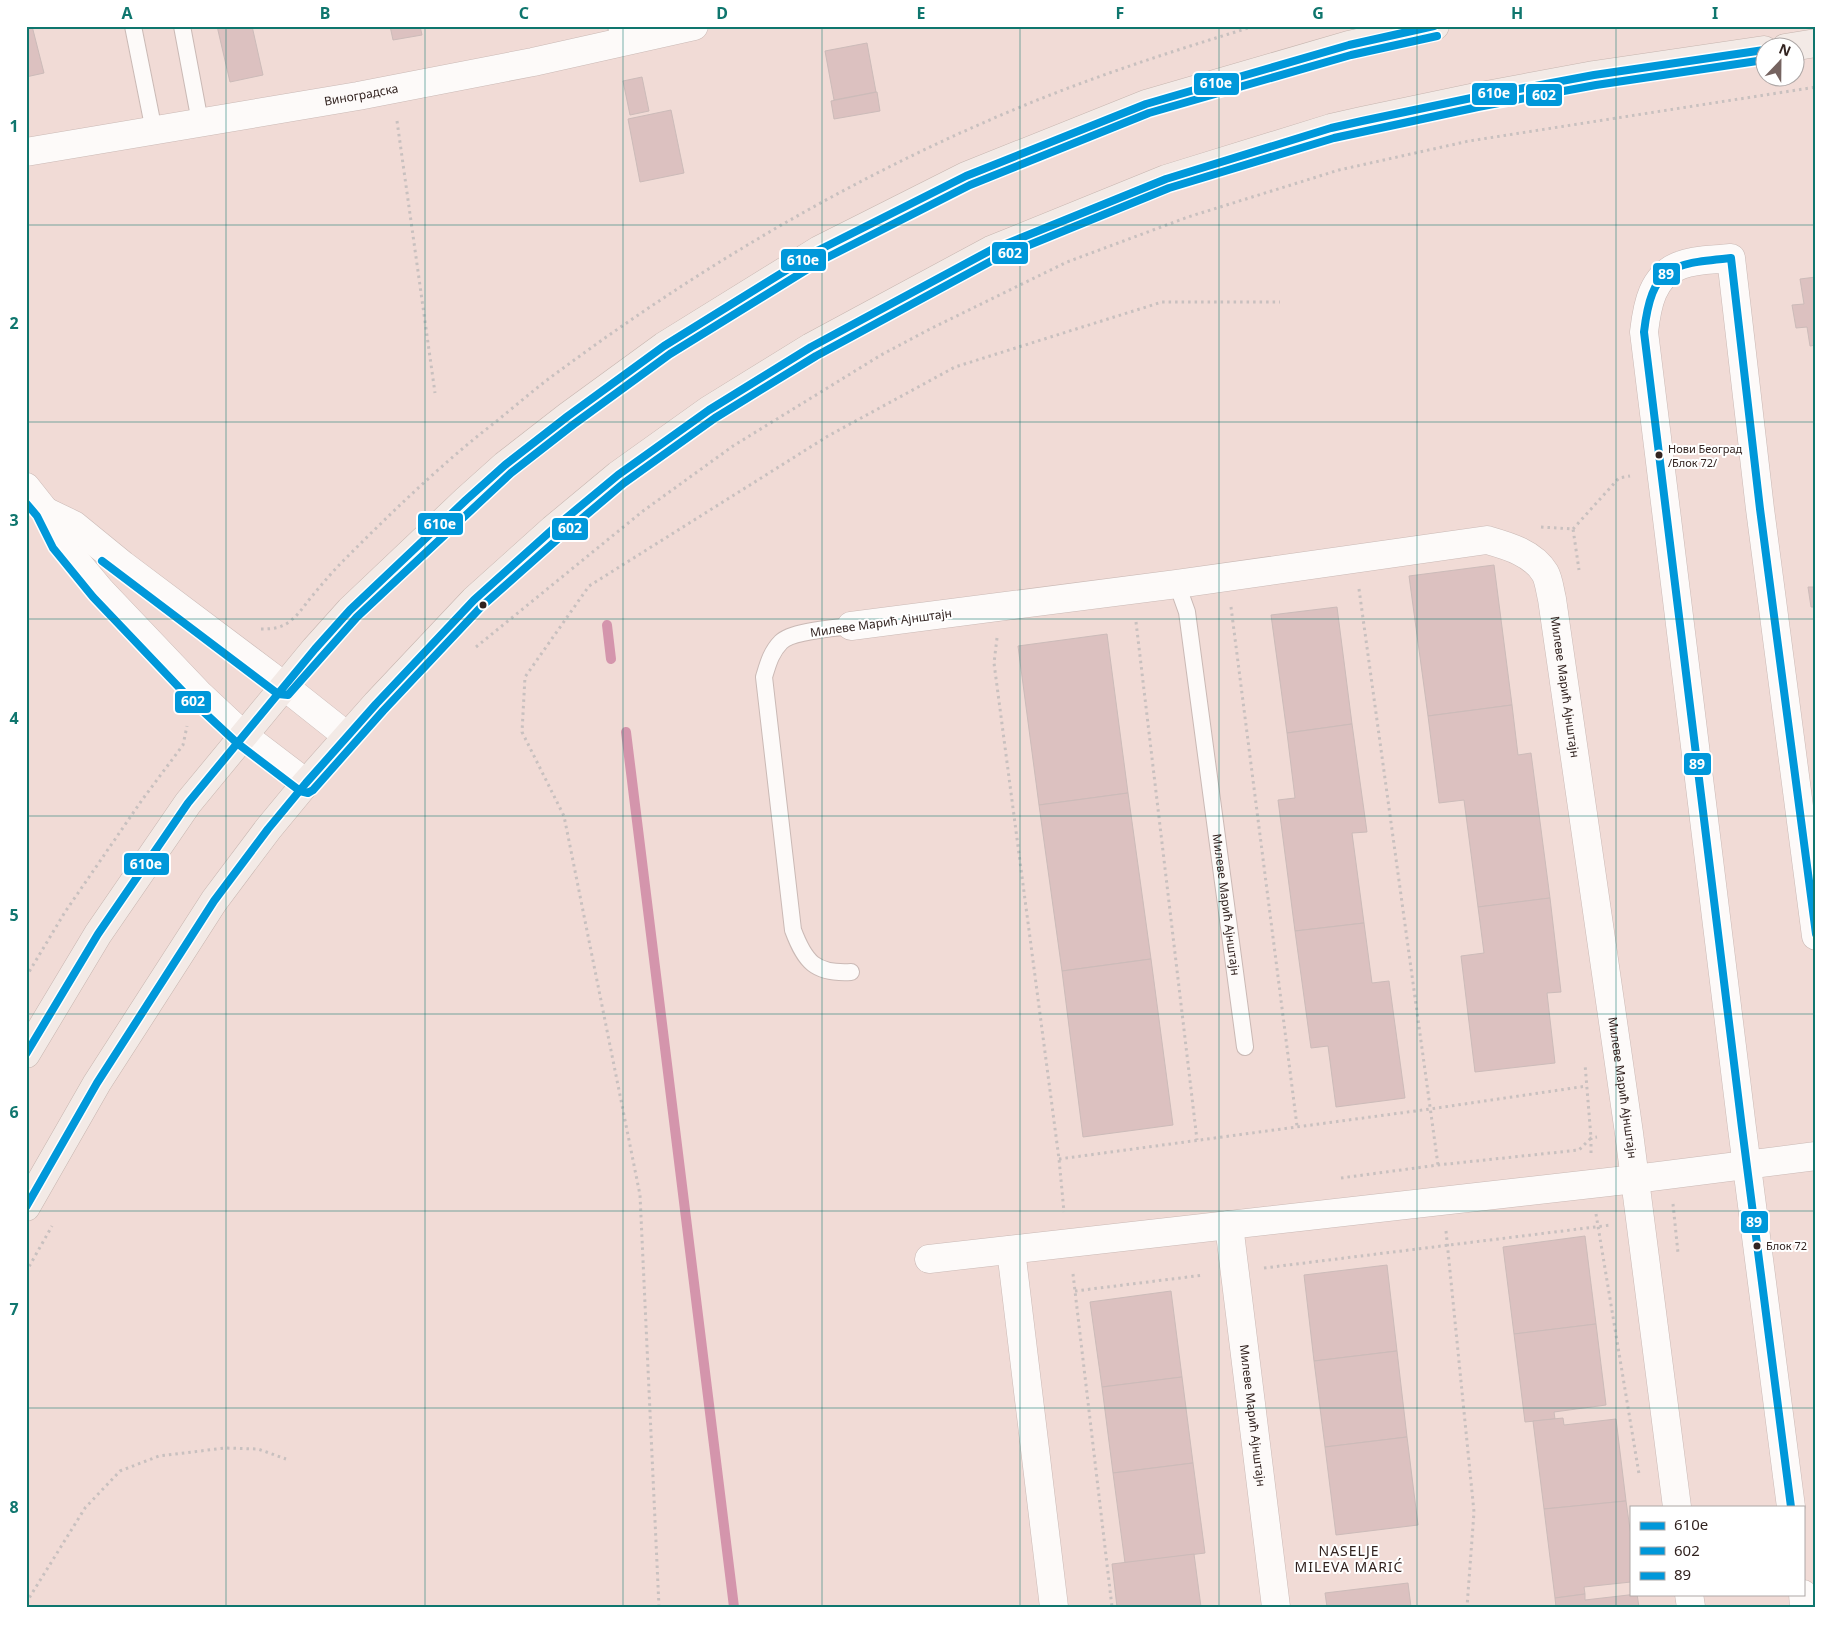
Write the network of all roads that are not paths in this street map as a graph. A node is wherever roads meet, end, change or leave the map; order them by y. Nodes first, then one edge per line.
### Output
1 (134, 26) edge
2 (182, 26) edge
3 (694, 26) edge
4 (1435, 26) edge
5 (618, 35) edge
6 (1754, 52) edge
7 (200, 122) junction
8 (154, 130) junction
9 (26, 152) edge
10 (26, 487) edge
11 (45, 511) junction
12 (1177, 584) junction
13 (851, 626) joint
14 (284, 686) junction
15 (243, 735) junction
16 (347, 736) junction
17 (306, 784) junction
18 (1816, 936) edge
19 (851, 972) dead end
20 (1245, 1047) dead end
21 (26, 1054) edge
22 (1816, 1156) edge
23 (1747, 1166) junction
24 (1635, 1179) junction
25 (26, 1206) edge
26 (1229, 1225) junction
27 (1010, 1250) junction
28 (929, 1259) dead end
29 (1677, 1506) edge
30 (1791, 1506) edge
31 (1054, 1607) edge
32 (1276, 1607) edge

1 - 8 lane
2 - 7 lane
3 - 5 street, Виноградска
4 - 14 highway
5 - 7 street, Виноградска
6 - 16 highway
7 - 8 street, Виноградска
8 - 9 street, Виноградска
10 - 11 street
11 - 14 street
11 - 15 street
12 - 13 street, Милеве Марић Ајнштајн
12 - 20 lane, Милеве Марић Ајнштајн
12 - 24 street, Милеве Марић Ајнштајн
13 - 19 lane, Милеве Марић Ајнштајн
14 - 15 highway
14 - 16 street
15 - 17 street
15 - 21 highway
16 - 17 highway
17 - 25 highway
18 - 23 street
22 - 23 street
23 - 24 street
23 - 30 street
24 - 26 street
24 - 29 street, Милеве Марић Ајнштајн
26 - 27 street
26 - 32 street, Милеве Марић Ајнштајн
27 - 28 street
27 - 31 street

